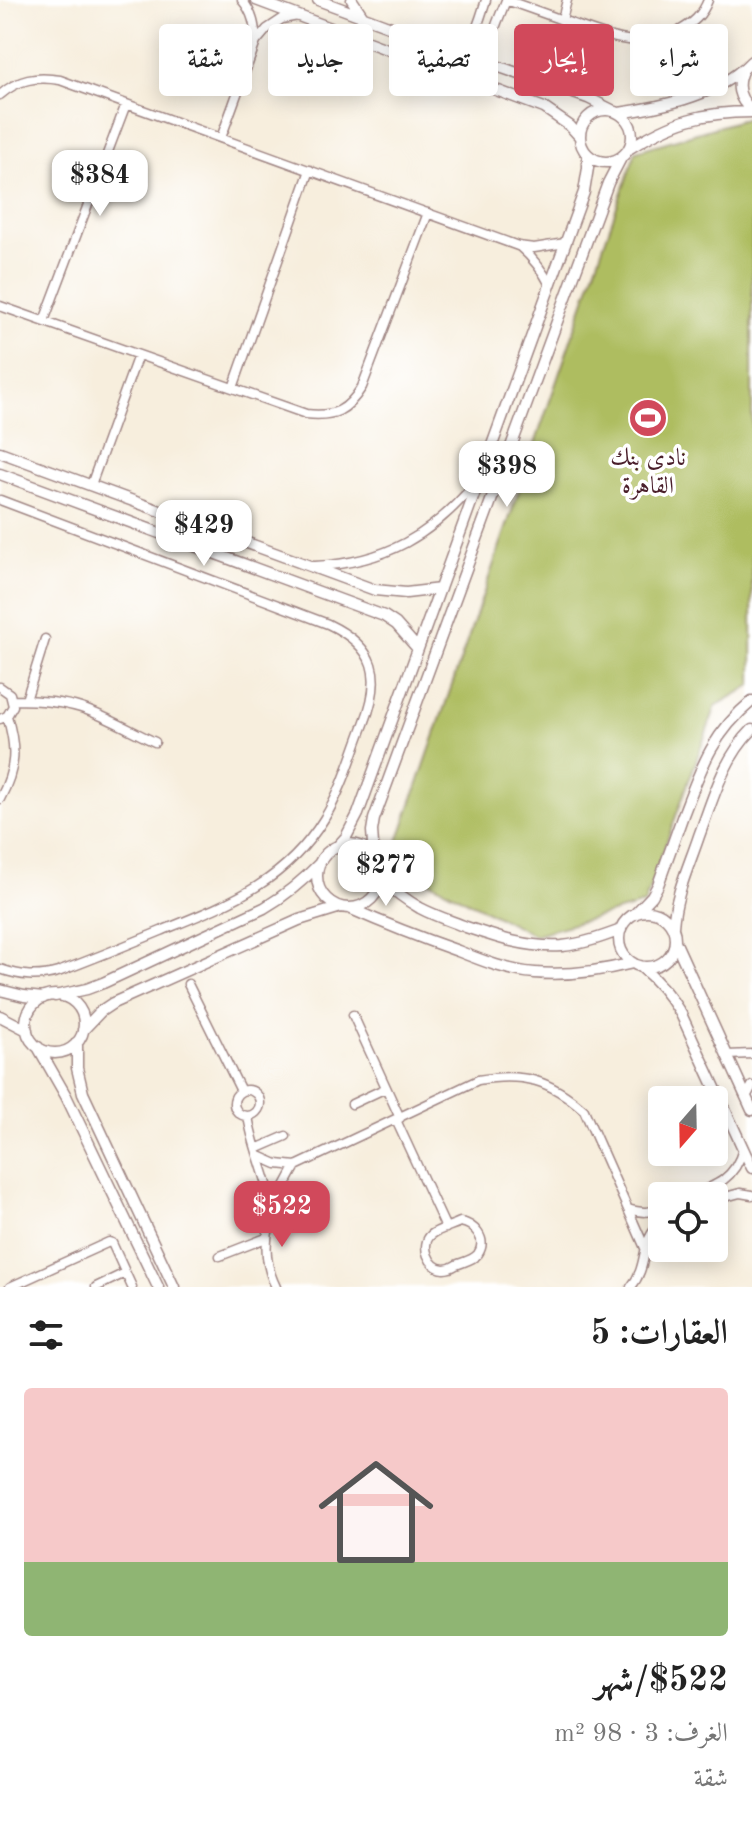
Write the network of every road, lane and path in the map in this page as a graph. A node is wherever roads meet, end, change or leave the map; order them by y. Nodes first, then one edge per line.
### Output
1 (242, 0) edge
2 (256, 0) edge
3 (318, 0) edge
4 (352, 0) edge
5 (486, 0) edge
6 (506, 0) edge
7 (567, 0) edge
8 (708, 0) edge
9 (299, 15) junction
10 (364, 17) junction
11 (562, 20) junction
12 (477, 24) edge
13 (497, 24) edge
14 (389, 26) edge
15 (256, 42) junction
16 (389, 49) edge
17 (752, 61) edge
18 (498, 66) edge
19 (743, 69) junction
20 (498, 90) edge
21 (0, 95) edge
22 (126, 104) junction
23 (615, 111) junction
24 (752, 111) edge
25 (580, 137) junction
26 (221, 138) junction
27 (630, 148) junction
28 (588, 156) junction
29 (621, 158) junction
30 (310, 170) junction
31 (428, 213) junction
32 (565, 243) junction
33 (518, 246) junction
34 (550, 285) junction
35 (0, 306) edge
36 (44, 321) junction
37 (138, 355) junction
38 (233, 388) junction
39 (0, 452) edge
40 (0, 474) edge
41 (480, 477) junction
42 (91, 485) junction
43 (0, 500) edge
44 (308, 566) junction
45 (440, 589) junction
46 (45, 639) dead end
47 (418, 649) junction
48 (0, 687) edge
49 (13, 700) junction
50 (26, 700) junction
51 (752, 701) edge
52 (4, 718) edge
53 (752, 730) edge
54 (155, 742) dead end
55 (0, 799) edge
56 (337, 847) junction
57 (374, 857) junction
58 (320, 863) junction
59 (381, 879) junction
60 (345, 908) junction
61 (635, 914) junction
62 (673, 927) junction
63 (621, 930) junction
64 (675, 941) junction
65 (636, 964) junction
66 (0, 969) edge
67 (188, 984) dead end
68 (0, 990) edge
69 (55, 996) junction
70 (43, 998) junction
71 (353, 1015) dead end
72 (0, 1016) edge
73 (27, 1030) junction
74 (83, 1030) junction
75 (77, 1042) junction
76 (38, 1047) junction
77 (752, 1054) edge
78 (727, 1055) junction
79 (752, 1086) edge
80 (386, 1088) junction
81 (241, 1091) junction
82 (746, 1097) junction
83 (352, 1104) dead end
84 (752, 1110) edge
85 (248, 1116) junction
86 (398, 1119) junction
87 (286, 1136) dead end
88 (743, 1149) junction
89 (258, 1153) junction
90 (296, 1166) junction
91 (752, 1168) edge
92 (718, 1182) edge
93 (752, 1195) edge
94 (728, 1196) edge
95 (628, 1209) junction
96 (274, 1212) junction
97 (648, 1212) edge
98 (446, 1228) junction
99 (266, 1238) junction
100 (648, 1242) edge
101 (645, 1248) junction
102 (220, 1256) dead end
103 (125, 1273) junction
104 (10, 1287) edge
105 (96, 1287) edge
106 (132, 1287) edge
107 (158, 1287) edge
108 (174, 1287) edge
109 (276, 1287) edge
110 (631, 1287) edge

1 - 15 street
2 - 9 street
3 - 10 street
4 - 10 street
5 - 12 street
6 - 11 street
6 - 13 street
7 - 11 street
8 - 11 street
9 - 15 street
9 - 16 street
10 - 14 street
15 - 26 street
17 - 19 street
18 - 23 street
19 - 23 street
19 - 24 street
20 - 25 street
21 - 22 street
22 - 26 street
22 - 36 street
23 - 25 street
23 - 27 street
24 - 27 street
25 - 28 street
26 - 30 street
27 - 29 street
28 - 29 street
28 - 32 street
29 - 57 street
30 - 31 street
30 - 38 street
31 - 33 street
31 - 38 street
32 - 33 street
32 - 34 street
33 - 34 street
34 - 41 street
35 - 36 street
36 - 37 street
37 - 38 street
37 - 42 street
39 - 42 street
40 - 47 street
41 - 44 street
41 - 45 street
42 - 44 street
43 - 66 street
44 - 45 street
45 - 47 street
46 - 50 street
47 - 56 street
48 - 49 street
49 - 50 street
49 - 52 street
50 - 54 street
51 - 61 street
52 - 55 street
53 - 62 street
56 - 57 street
56 - 58 street
57 - 59 street
58 - 60 street
58 - 69 street
59 - 60 street
59 - 63 street
60 - 65 street
60 - 74 street
61 - 62 street
61 - 63 street
62 - 64 street
63 - 65 street
64 - 65 street
64 - 78 street
65 - 88 street
67 - 81 street
68 - 70 street
69 - 70 street
69 - 74 street
70 - 73 street
71 - 80 street
72 - 73 street
73 - 76 street
74 - 75 street
75 - 76 street
75 - 108 street
76 - 107 street
77 - 78 street
78 - 82 street
79 - 82 street
80 - 83 street
80 - 86 street
81 - 85 street
81 - 85 street
82 - 84 street
85 - 89 street
86 - 90 street
86 - 95 street
86 - 98 street
87 - 89 street
88 - 91 street
88 - 92 street
89 - 90 street
89 - 96 street
90 - 96 street
93 - 94 street
95 - 97 street
95 - 101 street
96 - 99 street
98 - 98 street
99 - 102 street
99 - 109 street
100 - 101 street
101 - 110 street
103 - 104 street
103 - 105 street
103 - 106 street

